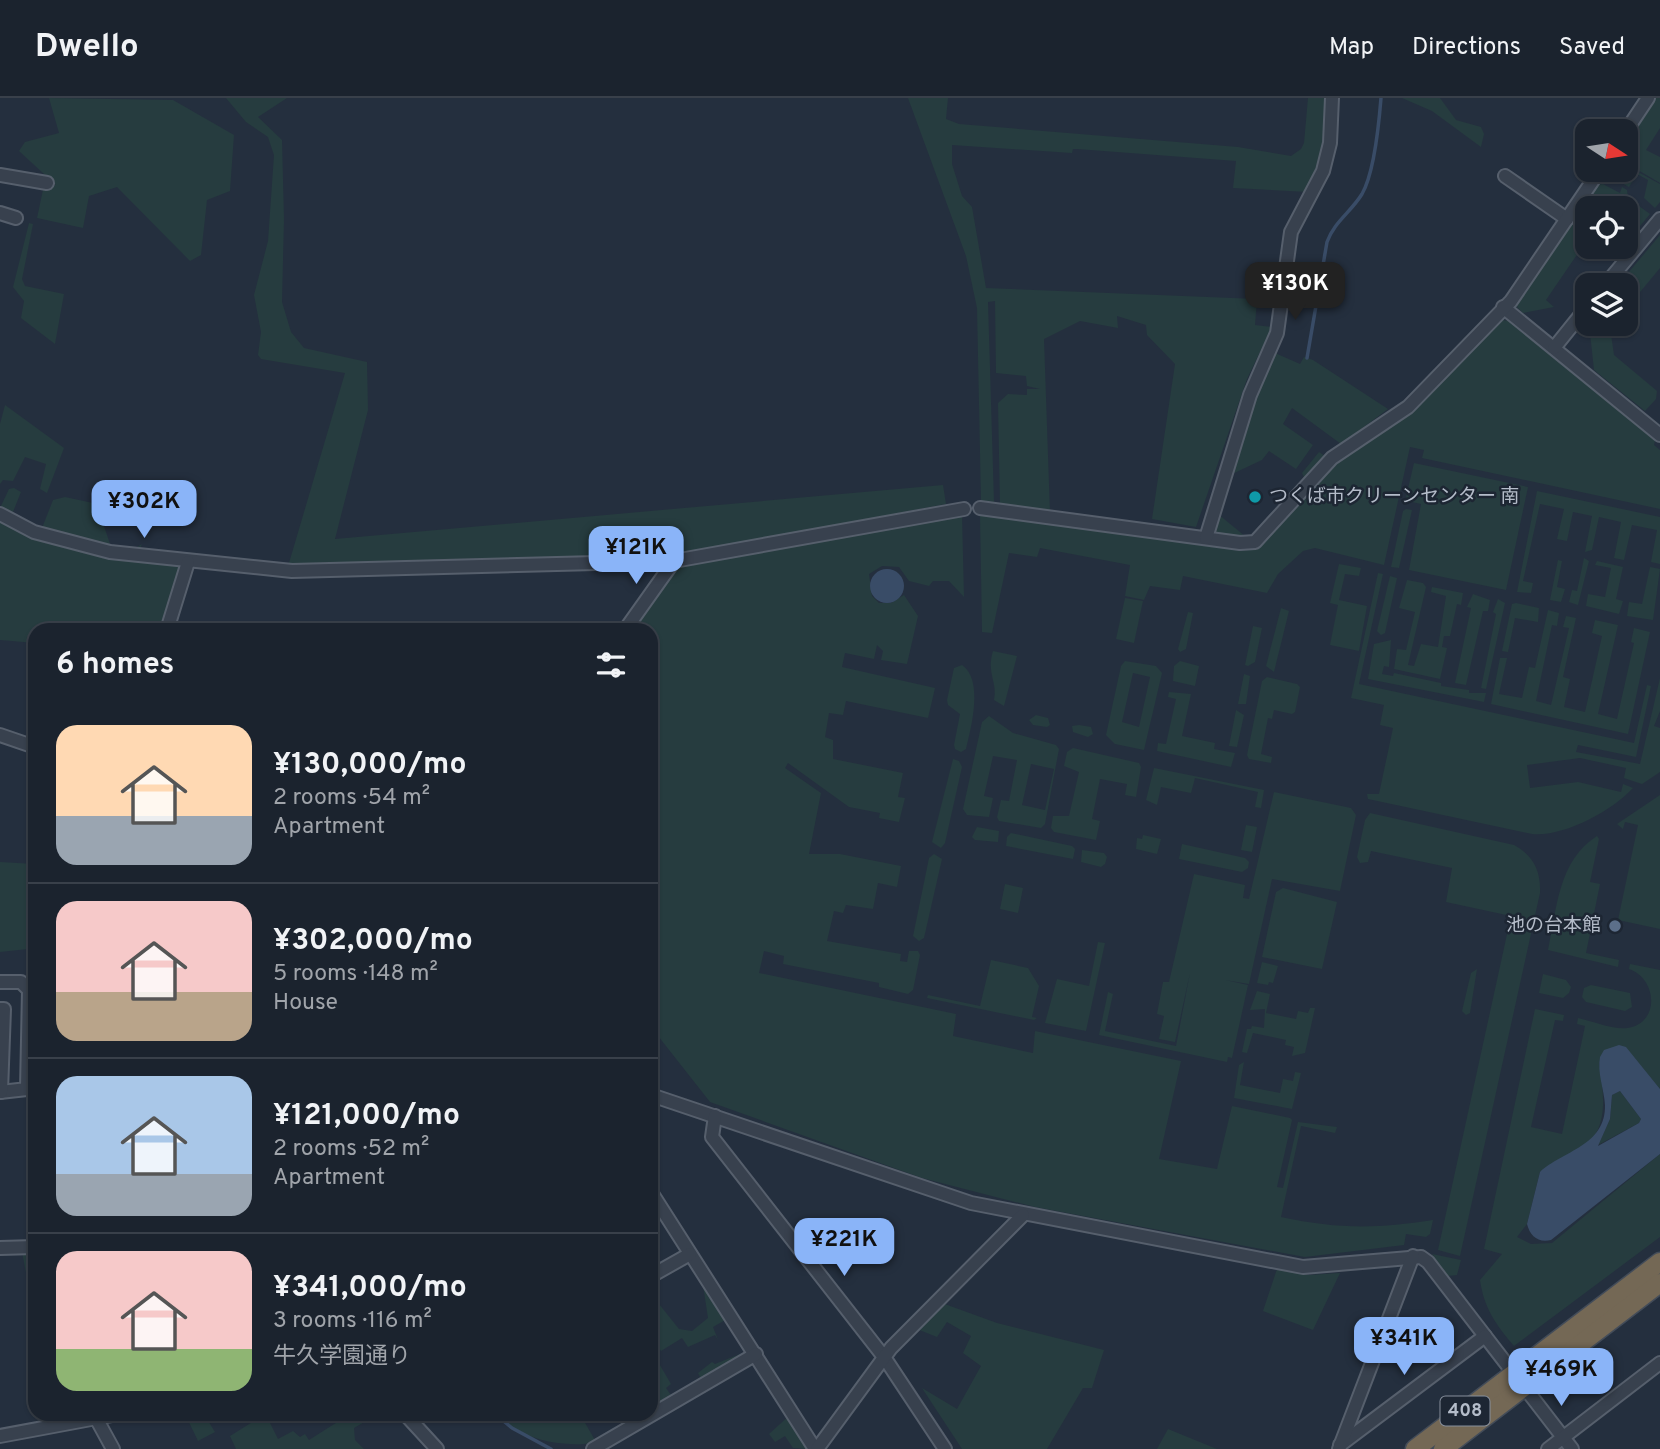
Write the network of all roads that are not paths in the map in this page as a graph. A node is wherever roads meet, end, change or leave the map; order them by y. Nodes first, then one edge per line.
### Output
1 (1332, 98) edge
2 (1648, 98) edge
3 (1634, 119) edge
4 (0, 175) edge
5 (1506, 176) dead end
6 (1592, 182) edge
7 (47, 183) dead end
8 (0, 213) edge
9 (16, 218) dead end
10 (1567, 219) junction
11 (1660, 219) edge
12 (1615, 273) edge
13 (1503, 307) junction
14 (1575, 322) edge
15 (1554, 348) junction
16 (1660, 435) edge
17 (980, 508) dead end
18 (964, 509) dead end
19 (0, 514) edge
20 (1206, 538) junction
21 (674, 561) junction
22 (188, 562) junction
23 (169, 623) edge
24 (630, 623) edge
25 (0, 735) edge
26 (28, 745) edge
27 (0, 982) edge
28 (28, 988) edge
29 (0, 1009) edge
30 (28, 1040) edge
31 (0, 1092) edge
32 (658, 1097) edge
33 (715, 1116) junction
34 (658, 1203) edge
35 (1023, 1214) junction
36 (28, 1247) edge
37 (0, 1248) edge
38 (690, 1254) junction
39 (1413, 1256) junction
40 (1660, 1262) edge
41 (658, 1272) edge
42 (1660, 1283) edge
43 (1485, 1336) junction
44 (756, 1354) junction
45 (884, 1357) junction
46 (1660, 1363) edge
47 (1519, 1380) junction
48 (658, 1411) edge
49 (80, 1421) edge
50 (98, 1421) edge
51 (412, 1421) edge
52 (641, 1421) edge
53 (0, 1436) edge
54 (1563, 1437) junction
55 (1340, 1447) edge
56 (113, 1449) edge
57 (437, 1449) edge
58 (593, 1449) edge
59 (816, 1449) edge
60 (945, 1449) edge
61 (1415, 1449) edge
62 (1443, 1449) edge
63 (1548, 1449) edge
64 (1572, 1449) edge

1 - 20 street
2 - 3 street
4 - 7 street
5 - 10 street
6 - 10 street
8 - 9 street
10 - 13 street
11 - 12 street
13 - 15 street
13 - 20 street
14 - 15 street
15 - 16 street
17 - 20 street
18 - 21 street
19 - 22 street
21 - 22 street
21 - 24 street
22 - 23 street
25 - 26 street
27 - 28 street
29 - 31 street
30 - 31 street
32 - 33 street
33 - 35 street
33 - 45 street
34 - 38 street
35 - 39 street
35 - 45 street
36 - 37 street
38 - 41 street
38 - 44 street
39 - 43 street
39 - 55 street
40 - 47 highway, 408
42 - 47 highway, 408
43 - 47 street
43 - 55 street
44 - 48 street
44 - 59 street
45 - 59 street
45 - 60 street
46 - 54 street
47 - 54 street
47 - 61 highway, 408
47 - 62 highway, 408
49 - 53 street
50 - 56 street
51 - 57 street
52 - 58 street
54 - 63 street
54 - 64 street

